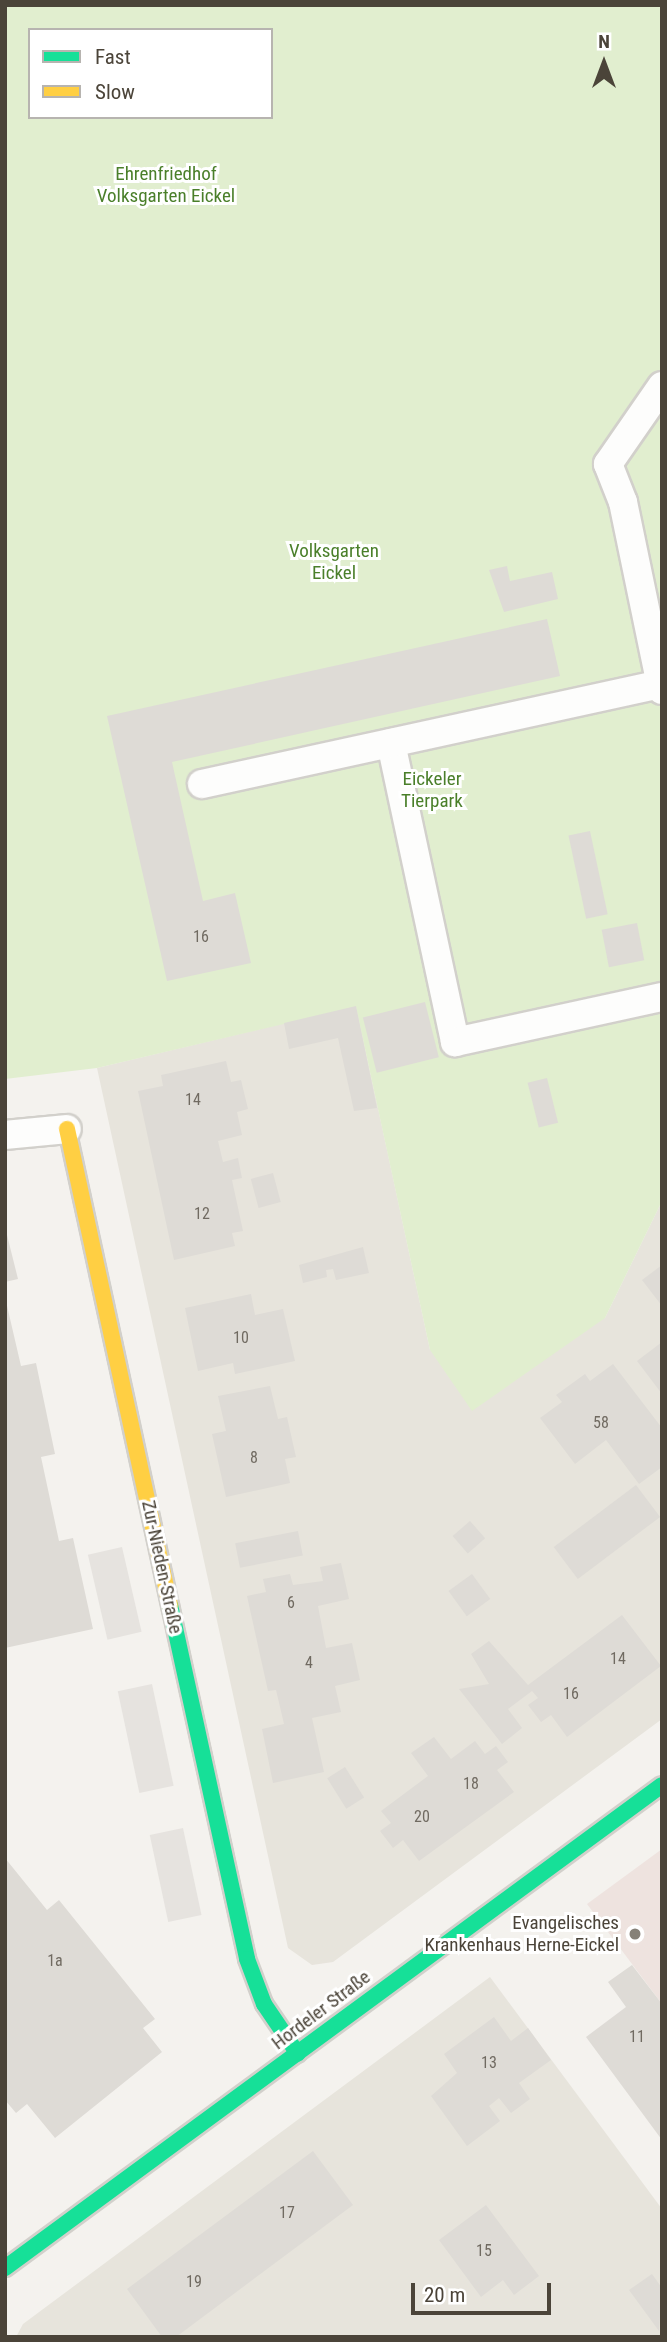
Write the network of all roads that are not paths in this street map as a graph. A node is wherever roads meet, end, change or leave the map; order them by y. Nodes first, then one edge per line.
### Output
1 (662, 386) edge
2 (661, 687) edge
3 (391, 743) junction
4 (202, 784) dead end
5 (662, 997) edge
6 (66, 1129) joint
7 (5, 1135) edge
8 (662, 1785) edge
9 (298, 2054) junction
10 (5, 2268) edge

1 - 2 lane
2 - 3 lane
3 - 4 lane
3 - 5 lane
6 - 7 lane, Zur-Nieden-Straße
6 - 9 street, Zur-Nieden-Straße
8 - 9 street, Hordeler Straße
9 - 10 street, Hordeler Straße

